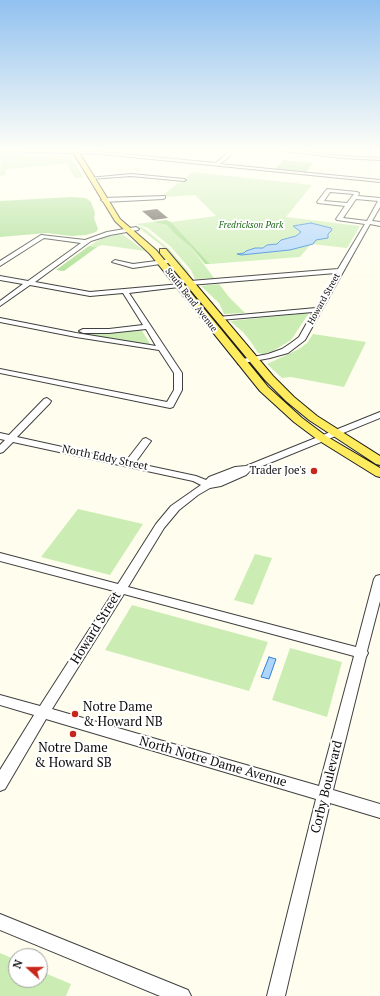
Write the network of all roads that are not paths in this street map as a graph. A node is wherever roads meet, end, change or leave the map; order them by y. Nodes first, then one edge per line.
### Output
1 (106, 195) edge
2 (108, 195) edge
3 (325, 195) edge
4 (355, 195) edge
5 (357, 195) edge
6 (163, 197) dead end
7 (111, 201) junction
8 (380, 201) edge
9 (349, 205) junction
10 (126, 218) dead end
11 (368, 223) junction
12 (380, 224) edge
13 (131, 230) junction
14 (86, 242) junction
15 (172, 261) junction
16 (115, 262) dead end
17 (162, 262) junction
18 (0, 264) edge
19 (340, 271) junction
20 (0, 278) edge
21 (28, 283) junction
22 (190, 283) junction
23 (179, 285) junction
24 (125, 292) junction
25 (0, 304) edge
26 (318, 310) junction
27 (220, 318) junction
28 (0, 320) edge
29 (148, 327) junction
30 (62, 332) junction
31 (162, 348) junction
32 (254, 360) junction
33 (241, 362) junction
34 (0, 371) edge
35 (47, 401) dead end
36 (380, 415) edge
37 (335, 432) junction
38 (0, 436) edge
39 (12, 438) junction
40 (322, 438) junction
41 (146, 441) dead end
42 (0, 450) edge
43 (380, 461) edge
44 (129, 464) junction
45 (380, 474) edge
46 (208, 485) junction
47 (0, 557) edge
48 (380, 578) edge
49 (121, 589) junction
50 (362, 653) junction
51 (0, 700) edge
52 (43, 712) junction
53 (0, 784) edge
54 (324, 794) junction
55 (380, 811) edge
56 (0, 922) edge
57 (182, 996) edge
58 (276, 996) edge

1 - 7 main road, South Bend Avenue
2 - 7 main road, South Bend Avenue
3 - 9 street
4 - 9 street
5 - 8 street
6 - 7 street
7 - 13 main road, South Bend Avenue
8 - 11 street, Howard Street
9 - 11 street
10 - 13 main road, South Bend Avenue
11 - 12 street
11 - 19 street, Howard Street
13 - 14 street
13 - 15 main road, South Bend Avenue
13 - 17 main road, South Bend Avenue
14 - 18 street
14 - 21 street
15 - 17 street
15 - 22 main road, South Bend Avenue
16 - 17 street
17 - 23 main road, South Bend Avenue
19 - 22 street
19 - 26 street, Howard Street
20 - 21 street
21 - 24 street
21 - 25 street
22 - 27 main road, South Bend Avenue
23 - 24 street
23 - 33 main road, South Bend Avenue
24 - 29 street
26 - 27 street
26 - 32 street, Howard Street
27 - 32 main road, South Bend Avenue
28 - 30 street
29 - 30 street
29 - 31 street
30 - 31 street
31 - 34 street
32 - 33 street, Howard Street
32 - 37 main road, South Bend Avenue
33 - 40 main road, South Bend Avenue
35 - 39 street
36 - 37 street
37 - 40 street, Howard Street
37 - 43 main road
38 - 39 street, North Eddy Street
39 - 42 street
39 - 44 street, North Eddy Street
40 - 45 main road
40 - 46 street, Howard Street
41 - 44 street
44 - 46 street, North Eddy Street
46 - 49 street, Howard Street
47 - 49 street
48 - 50 street, Corby Boulevard
49 - 50 street
49 - 52 street, Howard Street
50 - 54 street, Corby Boulevard
51 - 52 street, North Notre Dame Avenue
52 - 53 street, Howard Street
52 - 54 street, North Notre Dame Avenue
54 - 55 street, North Notre Dame Avenue
54 - 58 street, Corby Boulevard
56 - 57 street

